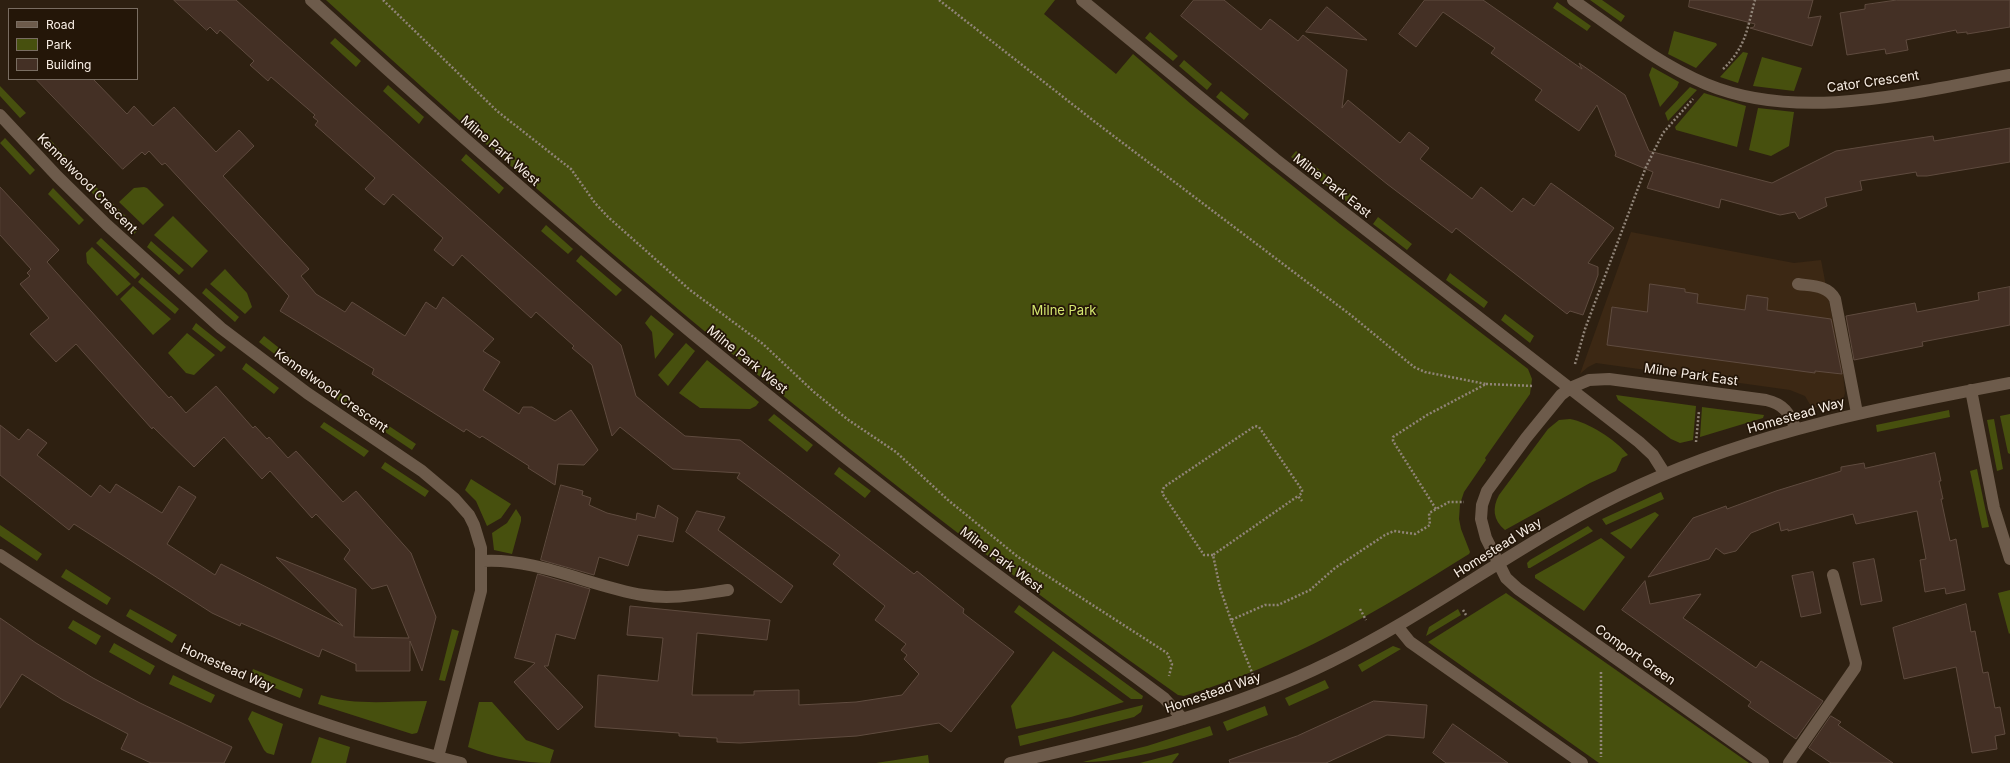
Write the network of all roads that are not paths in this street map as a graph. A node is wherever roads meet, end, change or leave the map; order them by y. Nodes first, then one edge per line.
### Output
1 (312, 0) edge
2 (1082, 0) edge
3 (1573, 0) edge
4 (2010, 75) edge
5 (0, 115) edge
6 (1798, 284) dead end
7 (2010, 383) edge
8 (1570, 388) junction
9 (1971, 390) junction
10 (1857, 413) junction
11 (1796, 429) junction
12 (1665, 474) junction
13 (0, 555) edge
14 (2010, 559) edge
15 (483, 561) junction
16 (1498, 563) junction
17 (1833, 576) dead end
18 (728, 590) dead end
19 (1397, 626) junction
20 (1183, 719) junction
21 (438, 757) junction
22 (1057, 758) edge
23 (461, 763) edge
24 (1010, 763) edge
25 (1582, 763) edge
26 (1763, 763) edge
27 (1789, 763) edge

1 - 20 street, Milne Park West
2 - 8 street, Milne Park East
3 - 4 street, Cator Crescent
5 - 15 street, Kennelwood Crescent
6 - 10 street
7 - 9 street, Homestead Way
8 - 11 street, Milne Park East
8 - 12 street, Milne Park East
8 - 16 street, Milne Park East
9 - 10 street, Homestead Way
9 - 14 street
10 - 11 street, Homestead Way
11 - 12 street, Homestead Way
12 - 16 street, Homestead Way
13 - 21 street, Homestead Way
15 - 18 street
15 - 21 street, Kennelwood Crescent
16 - 19 street, Homestead Way
16 - 26 street, Comport Green
17 - 27 street
19 - 20 street, Homestead Way
19 - 25 street
20 - 22 street, Homestead Way
21 - 23 street, Homestead Way
22 - 24 street, Homestead Way

